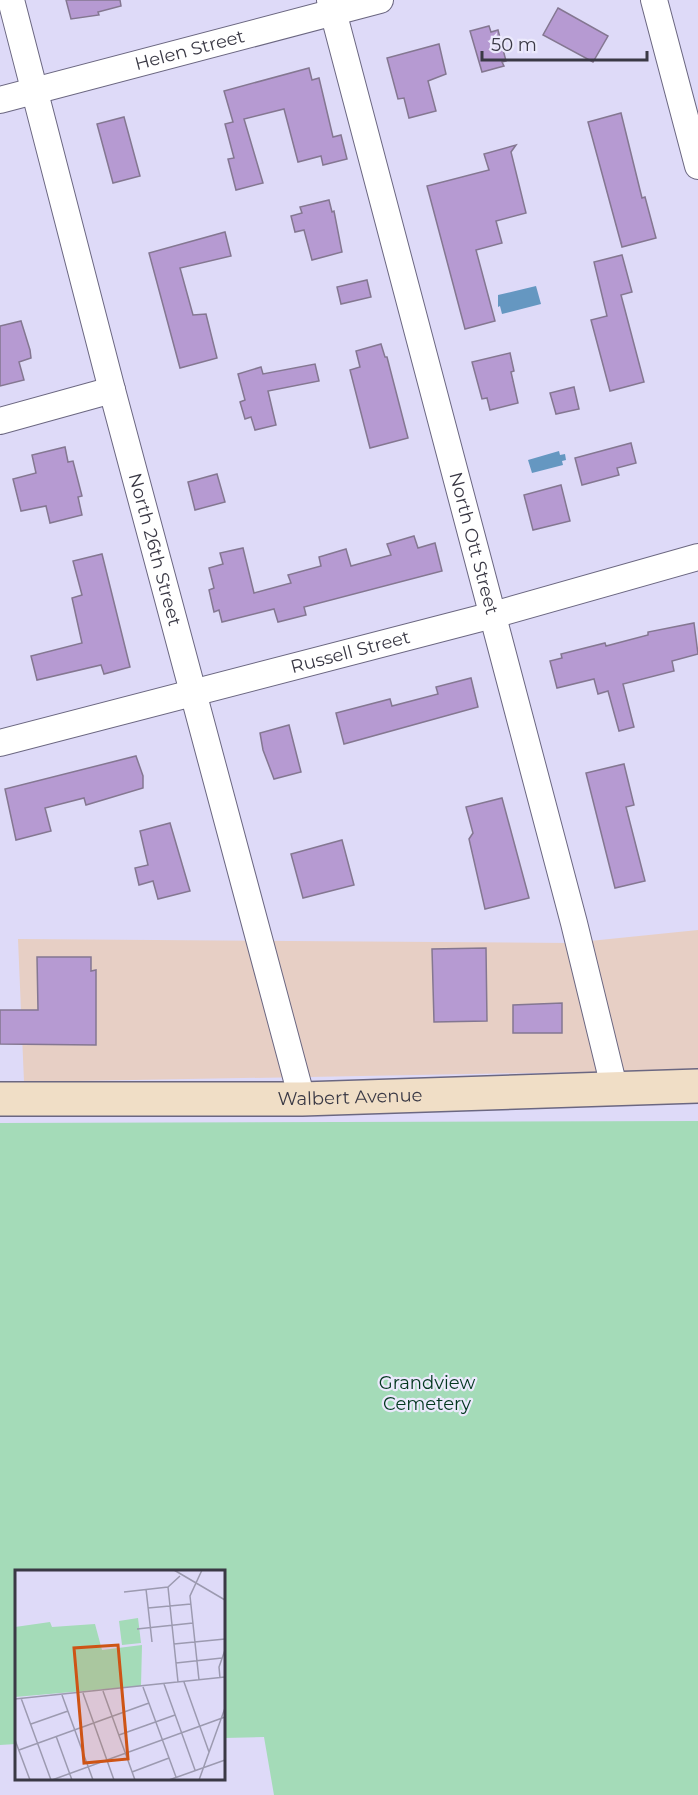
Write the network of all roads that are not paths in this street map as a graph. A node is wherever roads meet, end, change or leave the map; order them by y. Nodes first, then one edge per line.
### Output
1 (11, 0) edge
2 (380, 0) edge
3 (654, 0) edge
4 (332, 6) edge
5 (35, 90) junction
6 (0, 100) edge
7 (698, 166) edge
8 (112, 390) junction
9 (0, 421) edge
10 (698, 557) edge
11 (493, 615) junction
12 (194, 692) junction
13 (0, 742) edge
14 (698, 1086) edge
15 (614, 1088) junction
16 (0, 1099) edge
17 (302, 1099) junction

1 - 5 street, North 26th Street
2 - 4 street, Helen Street
3 - 7 street
4 - 5 street, Helen Street
4 - 11 street, North Ott Street
5 - 6 street, Helen Street
5 - 8 street, North 26th Street
8 - 9 street
8 - 12 street, North 26th Street
10 - 11 street, Russell Street
11 - 12 street, Russell Street
11 - 15 street, North Ott Street
12 - 13 street, Russell Street
12 - 17 street, North 26th Street
14 - 15 main road, Walbert Avenue
15 - 17 main road, Walbert Avenue
16 - 17 main road, Walbert Avenue

